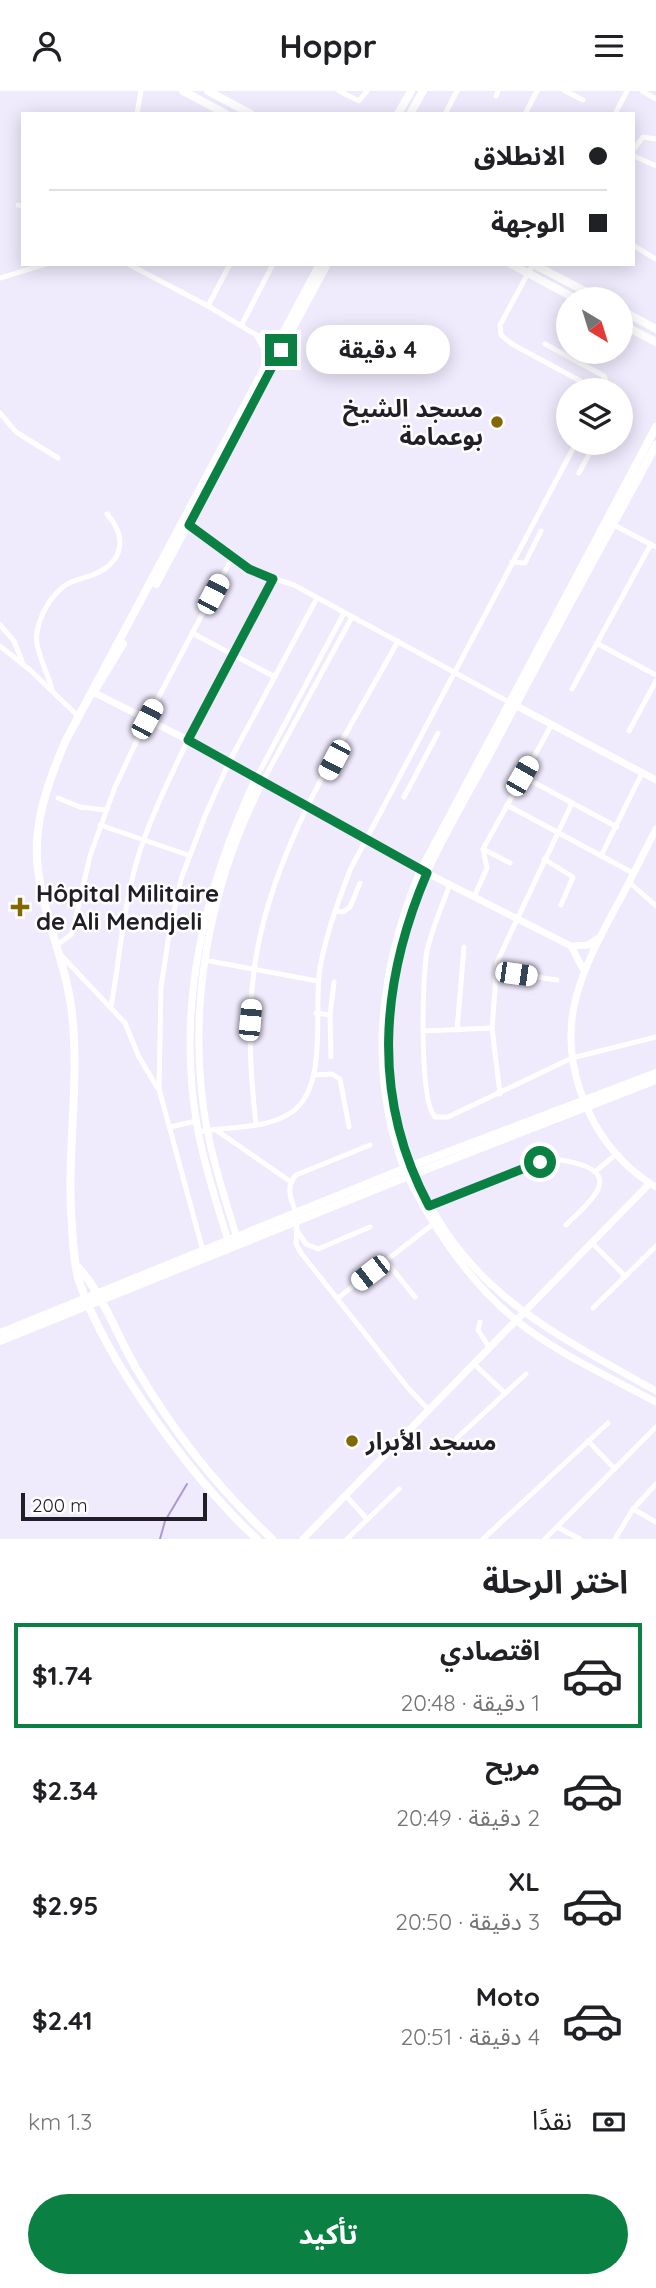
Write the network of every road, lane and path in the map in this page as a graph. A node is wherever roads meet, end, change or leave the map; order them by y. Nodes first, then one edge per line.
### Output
1 (141, 91) edge
2 (183, 91) edge
3 (208, 91) edge
4 (338, 91) edge
5 (367, 91) edge
6 (411, 91) edge
7 (423, 91) edge
8 (457, 91) edge
9 (537, 91) edge
10 (565, 91) edge
11 (627, 91) edge
12 (642, 91) edge
13 (656, 99) edge
14 (583, 100) dead end
15 (136, 112) edge
16 (222, 112) edge
17 (247, 112) edge
18 (399, 112) edge
19 (411, 112) edge
20 (448, 112) edge
21 (526, 112) edge
22 (616, 112) edge
23 (656, 139) edge
24 (635, 148) edge
25 (635, 156) edge
26 (656, 166) edge
27 (635, 247) edge
28 (656, 248) edge
29 (654, 258) edge
30 (39, 266) edge
31 (132, 266) edge
32 (229, 266) edge
33 (272, 266) edge
34 (319, 266) edge
35 (326, 266) edge
36 (515, 266) edge
37 (532, 266) edge
38 (537, 266) edge
39 (528, 273) junction
40 (0, 278) edge
41 (577, 287) edge
42 (556, 288) edge
43 (208, 306) junction
44 (634, 317) edge
45 (241, 326) junction
46 (656, 329) edge
47 (634, 331) edge
48 (259, 337) junction
49 (656, 342) edge
50 (545, 344) dead end
51 (278, 348) junction
52 (270, 357) junction
53 (576, 378) edge
54 (605, 378) edge
55 (0, 413) edge
56 (656, 427) edge
57 (656, 445) edge
58 (570, 455) edge
59 (589, 455) edge
60 (58, 458) dead end
61 (579, 473) dead end
62 (107, 514) dead end
63 (609, 523) junction
64 (189, 525) junction
65 (541, 531) dead end
66 (654, 546) edge
67 (233, 556) junction
68 (512, 562) junction
69 (273, 579) junction
70 (317, 598) junction
71 (344, 613) junction
72 (352, 617) junction
73 (0, 625) edge
74 (192, 633) junction
75 (398, 641) junction
76 (598, 644) junction
77 (0, 646) edge
78 (235, 656) junction
79 (23, 664) junction
80 (453, 673) junction
81 (656, 675) edge
82 (275, 677) junction
83 (656, 681) edge
84 (572, 689) dead end
85 (52, 690) junction
86 (93, 692) junction
87 (512, 703) junction
88 (79, 717) junction
89 (147, 719) junction
90 (552, 724) junction
91 (629, 731) dead end
92 (438, 733) dead end
93 (188, 740) junction
94 (406, 760) junction
95 (229, 762) junction
96 (420, 767) junction
97 (642, 773) junction
98 (522, 776) junction
99 (259, 779) junction
100 (656, 780) edge
101 (404, 797) dead end
102 (58, 798) dead end
103 (572, 803) junction
104 (507, 805) junction
105 (309, 808) junction
106 (106, 810) junction
107 (100, 825) junction
108 (617, 827) junction
109 (656, 829) edge
110 (557, 832) junction
111 (144, 839) junction
112 (366, 839) junction
113 (483, 849) junction
114 (188, 855) junction
115 (601, 856) junction
116 (544, 859) junction
117 (510, 863) dead end
118 (424, 871) junction
119 (633, 873) junction
120 (629, 882) junction
121 (360, 883) dead end
122 (450, 884) junction
123 (474, 897) junction
124 (561, 905) dead end
125 (656, 906) edge
126 (335, 911) junction
127 (517, 917) junction
128 (600, 937) junction
129 (571, 946) junction
130 (464, 947) dead end
131 (58, 949) junction
132 (195, 959) junction
133 (204, 961) junction
134 (254, 969) junction
135 (583, 969) junction
136 (496, 971) junction
137 (557, 980) dead end
138 (318, 981) junction
139 (334, 982) dead end
140 (111, 1007) junction
141 (316, 1013) junction
142 (330, 1015) junction
143 (492, 1028) junction
144 (457, 1030) junction
145 (423, 1031) junction
146 (656, 1037) edge
147 (331, 1057) dead end
148 (572, 1058) junction
149 (656, 1073) edge
150 (314, 1075) junction
151 (656, 1080) edge
152 (159, 1090) junction
153 (500, 1094) junction
154 (585, 1104) junction
155 (197, 1121) junction
156 (256, 1124) junction
157 (170, 1127) junction
158 (349, 1127) dead end
159 (212, 1130) junction
160 (198, 1132) junction
161 (370, 1145) dead end
162 (615, 1155) junction
163 (410, 1171) junction
164 (596, 1171) junction
165 (291, 1182) junction
166 (653, 1186) edge
167 (429, 1206) junction
168 (297, 1221) junction
169 (433, 1224) junction
170 (566, 1225) dead end
171 (370, 1227) dead end
172 (591, 1243) junction
173 (234, 1244) junction
174 (656, 1246) edge
175 (203, 1251) junction
176 (386, 1261) junction
177 (78, 1267) junction
178 (624, 1275) junction
179 (415, 1297) dead end
180 (99, 1298) junction
181 (338, 1298) junction
182 (88, 1302) junction
183 (593, 1308) dead end
184 (522, 1313) junction
185 (516, 1320) junction
186 (480, 1322) dead end
187 (0, 1333) edge
188 (0, 1341) edge
189 (489, 1347) junction
190 (473, 1363) junction
191 (526, 1374) dead end
192 (656, 1391) edge
193 (505, 1393) junction
194 (656, 1402) edge
195 (429, 1409) junction
196 (608, 1423) dead end
197 (656, 1427) edge
198 (457, 1438) dead end
199 (588, 1441) junction
200 (615, 1469) junction
201 (656, 1484) edge
202 (399, 1489) dead end
203 (346, 1496) junction
204 (633, 1509) junction
205 (368, 1519) junction
206 (656, 1522) edge
207 (557, 1527) junction
208 (257, 1539) edge
209 (272, 1539) edge
210 (303, 1539) edge
211 (347, 1539) edge
212 (483, 1539) edge
213 (545, 1539) edge
214 (580, 1539) edge
215 (615, 1539) edge

1 - 15 street
2 - 16 main road
3 - 17 main road
4 - 5 street
6 - 18 main road
7 - 19 main road
8 - 20 street
9 - 21 street
10 - 14 street
11 - 22 street
12 - 13 street
23 - 24 street
25 - 26 street
27 - 29 street
28 - 29 street
30 - 40 street
31 - 43 street
32 - 43 street
33 - 45 street
34 - 51 main road
35 - 51 main road
36 - 39 main road
37 - 39 street
38 - 41 main road
39 - 42 main road
39 - 53 street
43 - 45 street
44 - 46 main road
45 - 48 street
47 - 49 main road
48 - 51 street
48 - 52 main road
50 - 54 street
51 - 52 main road
51 - 64 main road
52 - 86 main road
55 - 60 street
56 - 63 main road
57 - 63 main road
58 - 68 street
59 - 61 street
62 - 85 street
63 - 66 street
63 - 87 main road
64 - 67 street
64 - 86 main road
65 - 68 street
66 - 76 street
67 - 69 street
67 - 74 street
68 - 80 street
69 - 70 street
69 - 78 street
70 - 71 street
70 - 82 street
71 - 72 street
71 - 99 street
72 - 75 street
72 - 99 street
73 - 79 street
74 - 78 street
74 - 89 street
75 - 80 street
75 - 105 street
76 - 81 street
76 - 84 street
77 - 79 street
78 - 82 street
78 - 93 street
79 - 85 street
80 - 87 street
80 - 94 street
82 - 95 street
83 - 91 street
85 - 88 street
86 - 88 main road
86 - 89 street
87 - 90 street
87 - 118 main road
88 - 131 main road
89 - 93 street
89 - 106 street
90 - 97 street
90 - 98 street
92 - 96 street
93 - 95 street
93 - 111 street
94 - 96 street
94 - 112 street
95 - 99 street
95 - 114 street
96 - 101 street
97 - 100 street
97 - 108 street
98 - 103 street
98 - 104 street
99 - 105 street
99 - 132 street
99 - 133 street
102 - 106 street
103 - 108 street
103 - 110 street
104 - 110 street
104 - 113 street
105 - 112 street
105 - 134 street
106 - 107 street
107 - 111 street
107 - 131 street
108 - 115 street
109 - 119 street
110 - 115 street
110 - 116 street
111 - 114 street
111 - 140 street
112 - 118 street
112 - 126 street
113 - 117 street
113 - 123 street
114 - 152 street
115 - 119 street
116 - 124 street
116 - 127 street
118 - 122 street
118 - 163 main road
119 - 120 street
120 - 125 street
120 - 128 street
121 - 126 street
122 - 123 street
122 - 145 street
123 - 127 street
126 - 138 street
127 - 129 street
127 - 136 street
128 - 129 street
128 - 135 street
129 - 135 street
130 - 144 street
131 - 140 street
131 - 177 main road
132 - 133 street
132 - 155 street
133 - 134 street
133 - 159 street
134 - 138 street
134 - 156 street
135 - 148 street
136 - 137 street
136 - 143 street
138 - 141 street
139 - 142 street
140 - 152 street
141 - 142 street
141 - 150 street
142 - 147 street
143 - 144 street
143 - 153 street
144 - 145 street
145 - 153 street
146 - 148 street
148 - 153 street
148 - 154 street
149 - 154 main road
150 - 156 street
150 - 158 street
151 - 154 main road
152 - 157 street
154 - 162 street
154 - 163 main road
155 - 157 street
155 - 160 street
156 - 159 street
157 - 175 street
159 - 160 street
159 - 165 street
159 - 173 street
160 - 173 street
161 - 165 street
162 - 164 street
162 - 166 street
163 - 167 street
163 - 168 main road
163 - 169 street
164 - 167 street
164 - 170 street
165 - 168 street
166 - 172 street
167 - 184 street
168 - 171 street
168 - 173 main road
168 - 181 street
169 - 176 street
169 - 185 street
172 - 178 street
172 - 184 street
173 - 175 main road
173 - 180 main road
174 - 178 street
175 - 180 main road
176 - 179 street
176 - 181 street
177 - 180 main road
177 - 182 main road
178 - 183 street
180 - 182 main road
180 - 209 main road
181 - 195 street
182 - 187 main road
182 - 188 main road
182 - 208 main road
184 - 185 street
184 - 192 street
185 - 189 street
185 - 194 street
186 - 189 street
189 - 190 street
190 - 193 street
190 - 195 street
191 - 193 street
193 - 198 street
195 - 203 street
196 - 199 street
197 - 200 street
199 - 200 street
199 - 212 street
200 - 207 street
201 - 204 street
202 - 205 street
203 - 205 street
203 - 210 street
204 - 206 street
204 - 215 street
205 - 211 street
207 - 213 street
207 - 214 street

